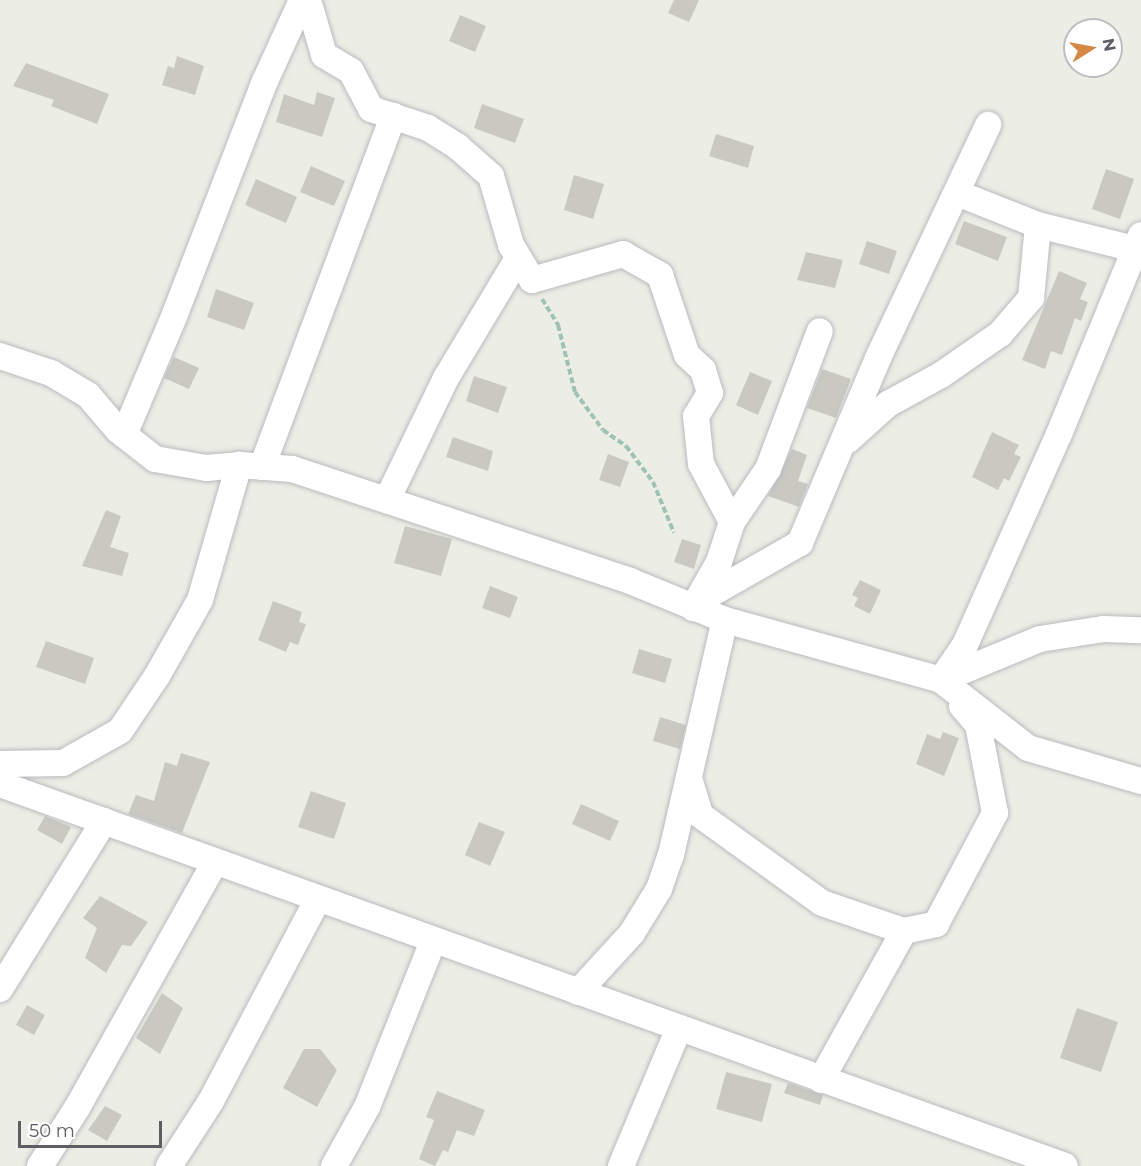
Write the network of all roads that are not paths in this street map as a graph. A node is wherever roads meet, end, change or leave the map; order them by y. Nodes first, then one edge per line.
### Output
1 (302, 0) edge
2 (308, 0) edge
3 (393, 116) junction
4 (988, 125) dead end
5 (957, 193) junction
6 (1038, 225) junction
7 (1138, 242) edge
8 (518, 258) junction
9 (820, 332) dead end
10 (0, 356) edge
11 (124, 435) junction
12 (843, 444) junction
13 (251, 466) junction
14 (387, 500) junction
15 (732, 522) junction
16 (693, 608) junction
17 (725, 620) junction
18 (1141, 630) edge
19 (941, 680) junction
20 (0, 764) edge
21 (688, 775) junction
22 (1141, 781) edge
23 (0, 784) edge
24 (104, 821) junction
25 (215, 862) junction
26 (318, 899) junction
27 (904, 931) junction
28 (433, 941) junction
29 (0, 989) edge
30 (578, 992) junction
31 (679, 1028) junction
32 (821, 1080) junction
33 (40, 1166) edge
34 (169, 1166) edge
35 (334, 1166) edge
36 (621, 1166) edge
37 (1065, 1166) edge

1 - 11 street
2 - 3 street
3 - 8 street
3 - 13 street
4 - 5 street
5 - 6 street
5 - 12 street
6 - 7 street
6 - 12 street
7 - 19 street
8 - 14 street
8 - 15 street
9 - 15 street
10 - 11 street
11 - 13 street
12 - 16 street
13 - 14 street
13 - 20 street
14 - 16 street
15 - 16 street
16 - 17 street
17 - 19 street
17 - 21 street
18 - 19 street
19 - 22 street
19 - 27 street
21 - 27 street
21 - 30 street
23 - 24 street
24 - 25 street
24 - 29 street
25 - 26 street
25 - 33 street
26 - 28 street
26 - 34 street
27 - 32 street
28 - 30 street
28 - 35 street
30 - 31 street
31 - 32 street
31 - 36 street
32 - 37 street

